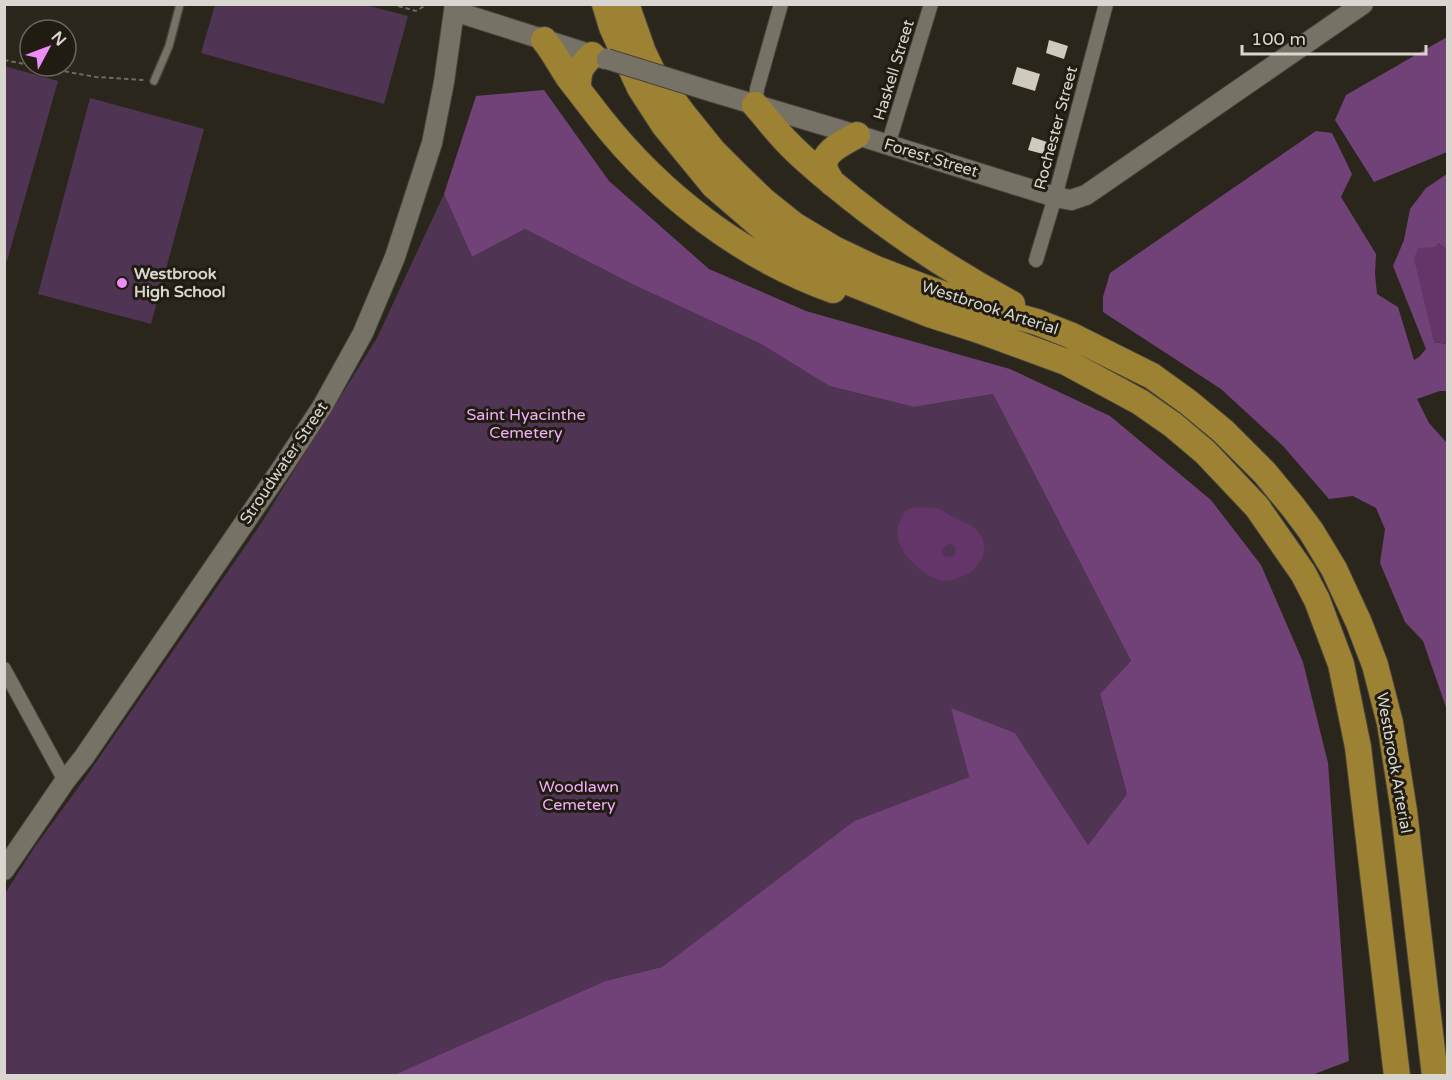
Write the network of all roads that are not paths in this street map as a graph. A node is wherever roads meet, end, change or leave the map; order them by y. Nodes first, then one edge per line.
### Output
1 (180, 4) edge
2 (605, 4) edge
3 (626, 4) edge
4 (781, 4) edge
5 (931, 4) edge
6 (1106, 4) edge
7 (1363, 4) edge
8 (454, 8) edge
9 (544, 40) junction
10 (599, 57) junction
11 (154, 81) road end
12 (578, 88) junction
13 (755, 105) junction
14 (857, 135) junction
15 (888, 145) junction
16 (832, 183) junction
17 (1054, 197) junction
18 (1036, 260) dead end
19 (929, 314) junction
20 (1037, 322) junction
21 (4, 669) edge
22 (65, 781) junction
23 (4, 870) edge
24 (1396, 1076) edge
25 (1435, 1076) edge

1 - 11 lane
2 - 19 highway, Westbrook Arterial
3 - 20 highway, Westbrook Arterial
4 - 13 street
5 - 15 street, Haskell Street
6 - 17 street, Rochester Street
7 - 17 street, Forest Street
8 - 9 street, Forest Street
8 - 22 street, Stroudwater Street
9 - 10 street, Forest Street
9 - 12 highway
10 - 12 highway
10 - 13 street, Forest Street, bridge
12 - 19 highway
13 - 14 street, Forest Street
13 - 16 highway
14 - 15 street, Forest Street
14 - 16 highway
15 - 17 street, Forest Street
16 - 20 highway
17 - 18 street, Rochester Street
19 - 24 highway, Westbrook Arterial
20 - 25 highway, Westbrook Arterial
21 - 22 street
22 - 23 street, Stroudwater Street

